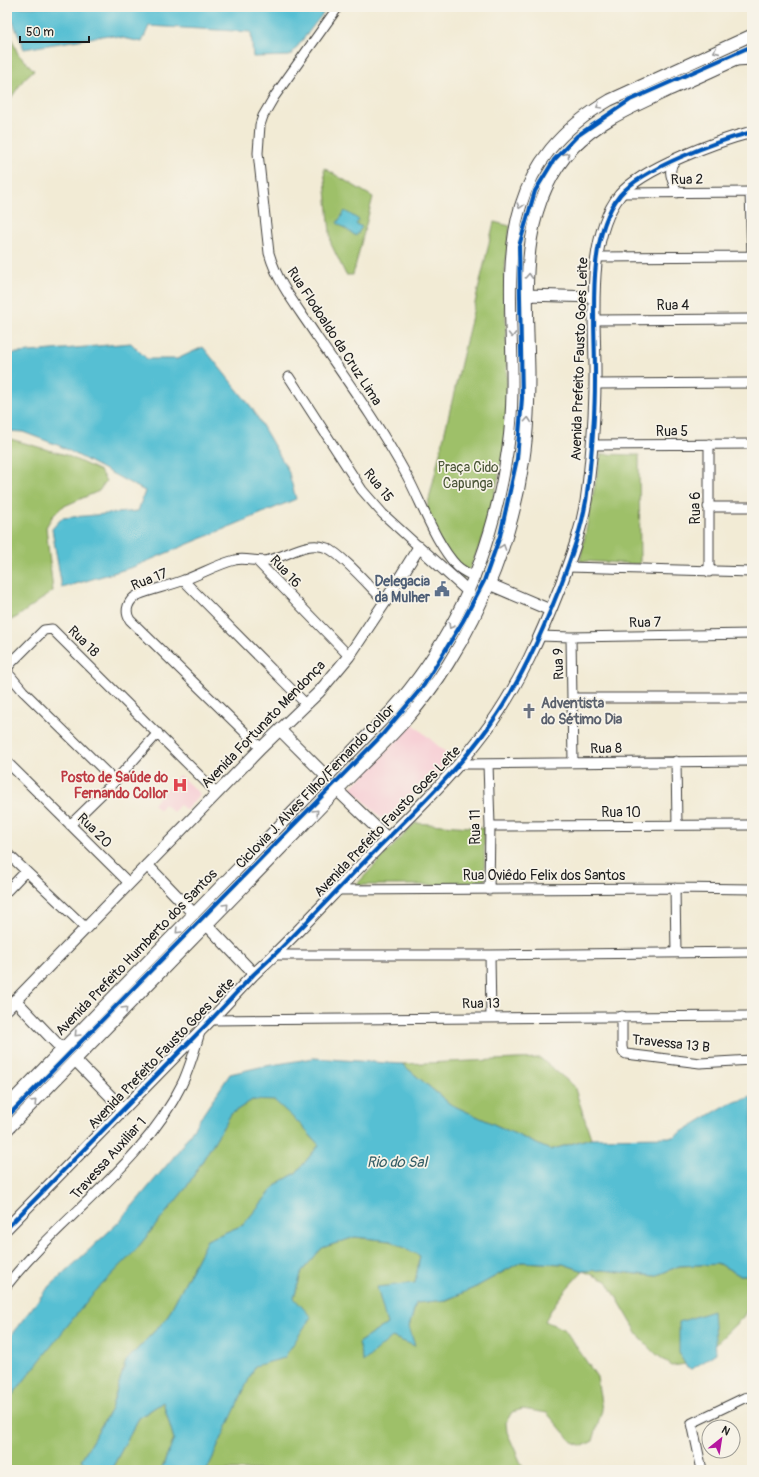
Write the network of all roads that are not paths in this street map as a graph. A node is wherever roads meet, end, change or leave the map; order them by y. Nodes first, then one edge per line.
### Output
1 (338, 7) edge
2 (752, 35) edge
3 (752, 53) edge
4 (752, 60) edge
5 (733, 61) junction
6 (692, 62) junction
7 (699, 77) junction
8 (752, 132) edge
9 (675, 160) junction
10 (751, 192) edge
11 (622, 193) junction
12 (677, 193) junction
13 (752, 256) edge
14 (597, 257) junction
15 (528, 295) junction
16 (594, 297) junction
17 (752, 319) edge
18 (595, 320) junction
19 (289, 377) dead end
20 (595, 384) junction
21 (752, 384) edge
22 (709, 444) junction
23 (752, 444) edge
24 (592, 445) junction
25 (708, 507) junction
26 (752, 507) edge
27 (419, 547) junction
28 (257, 561) junction
29 (568, 567) junction
30 (709, 572) junction
31 (752, 572) edge
32 (475, 577) junction
33 (184, 581) junction
34 (489, 584) junction
35 (469, 592) junction
36 (385, 602) junction
37 (550, 610) junction
38 (752, 634) edge
39 (539, 636) junction
40 (571, 637) junction
41 (349, 656) junction
42 (408, 692) junction
43 (573, 698) junction
44 (752, 698) edge
45 (306, 704) junction
46 (418, 706) junction
47 (280, 730) junction
48 (158, 733) junction
49 (261, 748) junction
50 (752, 761) edge
51 (7, 762) edge
52 (676, 762) junction
53 (573, 763) junction
54 (459, 764) junction
55 (488, 764) junction
56 (327, 777) junction
57 (115, 781) junction
58 (337, 790) junction
59 (217, 793) junction
60 (70, 825) junction
61 (677, 825) junction
62 (752, 825) edge
63 (490, 826) junction
64 (387, 838) junction
65 (7, 853) edge
66 (147, 865) junction
67 (26, 871) junction
68 (129, 883) junction
69 (675, 888) junction
70 (752, 889) edge
71 (336, 890) junction
72 (489, 890) junction
73 (7, 891) edge
74 (194, 914) junction
75 (207, 925) junction
76 (86, 928) junction
77 (752, 952) edge
78 (676, 953) junction
79 (274, 955) junction
80 (490, 955) junction
81 (254, 974) junction
82 (15, 1000) junction
83 (7, 1008) edge
84 (622, 1016) junction
85 (752, 1016) edge
86 (491, 1017) junction
87 (210, 1020) junction
88 (200, 1031) junction
89 (62, 1049) junction
90 (75, 1060) junction
91 (752, 1060) edge
92 (7, 1106) edge
93 (122, 1108) junction
94 (7, 1130) edge
95 (7, 1228) edge
96 (7, 1285) edge
97 (752, 1398) edge
98 (702, 1470) edge

1 - 32 street, Rua Flodoaldo da Cruz Lima
2 -> 6 street, Avenida Prefeito Humberto dos Santos
3 - 5 street
4 - 5 street
5 - 7 street
6 - 7 street
6 -> 32 street, Avenida Prefeito Humberto dos Santos
15 -> 7 street
8 - 9 street, Avenida Prefeito Fausto Goes Leite
9 - 11 street, Avenida Prefeito Fausto Goes Leite
9 - 12 street
10 - 12 street, Rua 2
10 - 13 street
11 - 12 street, Rua 2
11 - 14 street, Avenida Prefeito Fausto Goes Leite
13 - 14 street
14 - 16 street, Avenida Prefeito Fausto Goes Leite
15 - 16 street
34 -> 15 street
16 - 18 street, Avenida Prefeito Fausto Goes Leite
17 - 18 street, Rua 4
18 - 20 street, Avenida Prefeito Fausto Goes Leite
19 - 27 street, Rua 15
20 - 21 street
20 - 24 street, Avenida Prefeito Fausto Goes Leite
22 - 23 street, Rua 5
22 - 24 street, Rua 5
22 - 25 street, Rua 6
24 - 29 street, Avenida Prefeito Fausto Goes Leite
25 - 26 street
25 - 30 street, Rua 6
27 - 35 street, Rua 15
27 - 36 street, Avenida Fortunato Mendonça
28 - 33 street, Rua 16
28 - 36 street
28 - 41 street, Rua 16
29 - 30 street
29 - 37 street, Avenida Prefeito Fausto Goes Leite
30 - 31 street
32 - 35 street, Avenida Prefeito Humberto dos Santos
33 - 45 street, Rua 17
33 - 49 street, Rua 17
34 - 37 street
34 - 46 street
35 -> 42 street, Avenida Prefeito Humberto dos Santos
36 - 41 street, Avenida Fortunato Mendonça
37 - 39 street, Avenida Prefeito Fausto Goes Leite
38 - 40 street, Rua 7
39 - 40 street, Rua 7
39 - 54 street, Avenida Prefeito Fausto Goes Leite
40 - 43 street, Rua 9
41 - 45 street, Avenida Fortunato Mendonça
42 - 46 street
42 - 56 street, Avenida Prefeito Humberto dos Santos
43 - 44 street
43 - 53 street, Rua 9
45 - 47 street, Avenida Fortunato Mendonça
46 - 58 street
47 - 49 street, Avenida Fortunato Mendonça
47 - 56 street
48 - 57 street
48 - 57 street, Rua 18
48 - 59 street, Rua 18
49 - 59 street, Avenida Fortunato Mendonça
50 - 52 street, Rua 8
51 - 60 street, Rua 20
52 - 53 street, Rua 8
52 - 61 street
53 - 55 street, Rua 8
54 - 55 street, Rua 8
54 - 64 street, Avenida Prefeito Fausto Goes Leite
55 - 63 street, Rua 11
56 - 74 street, Avenida Prefeito Humberto dos Santos
57 - 60 street
58 - 64 street
75 -> 58 street
59 - 66 street, Avenida Fortunato Mendonça
60 - 68 street, Rua 20
61 - 62 street, Rua 10
61 - 63 street, Rua 10
63 - 72 street, Rua 11
64 - 71 street, Avenida Prefeito Fausto Goes Leite
65 - 67 street
66 - 68 street, Avenida Fortunato Mendonça
66 - 74 street
67 - 73 street
67 - 76 street
68 - 76 street, Avenida Fortunato Mendonça
69 - 70 street, Rua Oviêdo Felix dos Santos
69 - 72 street, Rua Oviêdo Felix dos Santos
69 - 78 street
71 - 72 street, Rua Oviêdo Felix dos Santos
71 - 79 street, Avenida Prefeito Fausto Goes Leite
74 -> 89 street, Avenida Prefeito Humberto dos Santos
75 - 81 street
90 -> 75 street
76 - 82 street, Avenida Fortunato Mendonça
77 - 78 street
78 - 80 street
79 - 80 street
79 - 81 street, Avenida Prefeito Fausto Goes Leite
80 - 86 street
81 - 87 street, Avenida Prefeito Fausto Goes Leite
82 - 83 street, Avenida Fortunato Mendonça
82 - 89 street
84 - 85 street, Rua 13
84 - 86 street, Rua 13
84 - 91 street, Travessa 13 B
86 - 87 street, Rua 13
87 - 88 street, Avenida Prefeito Fausto Goes Leite
88 - 93 street, Avenida Prefeito Fausto Goes Leite
88 - 96 street, Travessa Auxiliar 1
89 - 92 street, Avenida Prefeito Humberto dos Santos
90 - 93 street
94 -> 90 street
93 - 95 street, Avenida Prefeito Fausto Goes Leite
97 - 98 street

